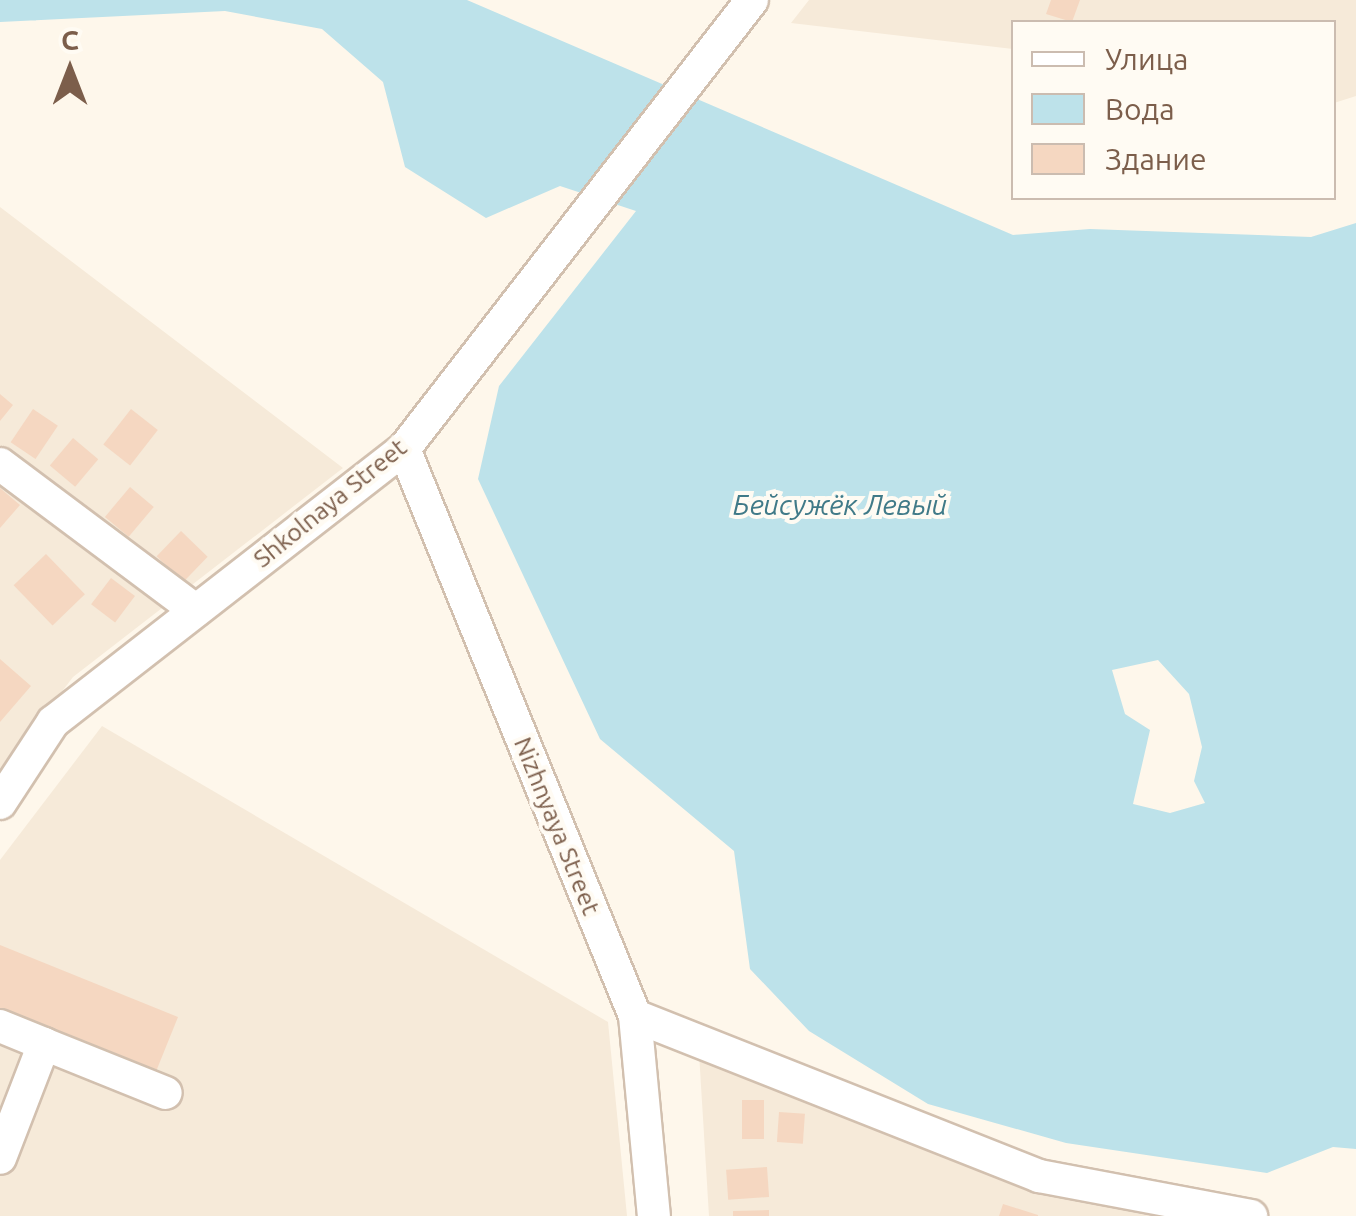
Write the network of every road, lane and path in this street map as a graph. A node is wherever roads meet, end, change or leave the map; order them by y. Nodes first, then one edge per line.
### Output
1 (752, 0) edge
2 (404, 449) junction
3 (0, 464) edge
4 (195, 610) junction
5 (0, 803) edge
6 (634, 1016) junction
7 (0, 1026) edge
8 (44, 1044) junction
9 (166, 1093) dead end
10 (0, 1158) edge
11 (1231, 1214) edge
12 (654, 1216) edge

1 - 2 street, Shkolnaya Street
2 - 4 street, Shkolnaya Street
2 - 6 street, Nizhnyaya Street
3 - 4 street
4 - 5 street, Shkolnaya Street
6 - 11 street
6 - 12 street, Nizhnyaya Street
7 - 8 street
8 - 9 street
8 - 10 street

